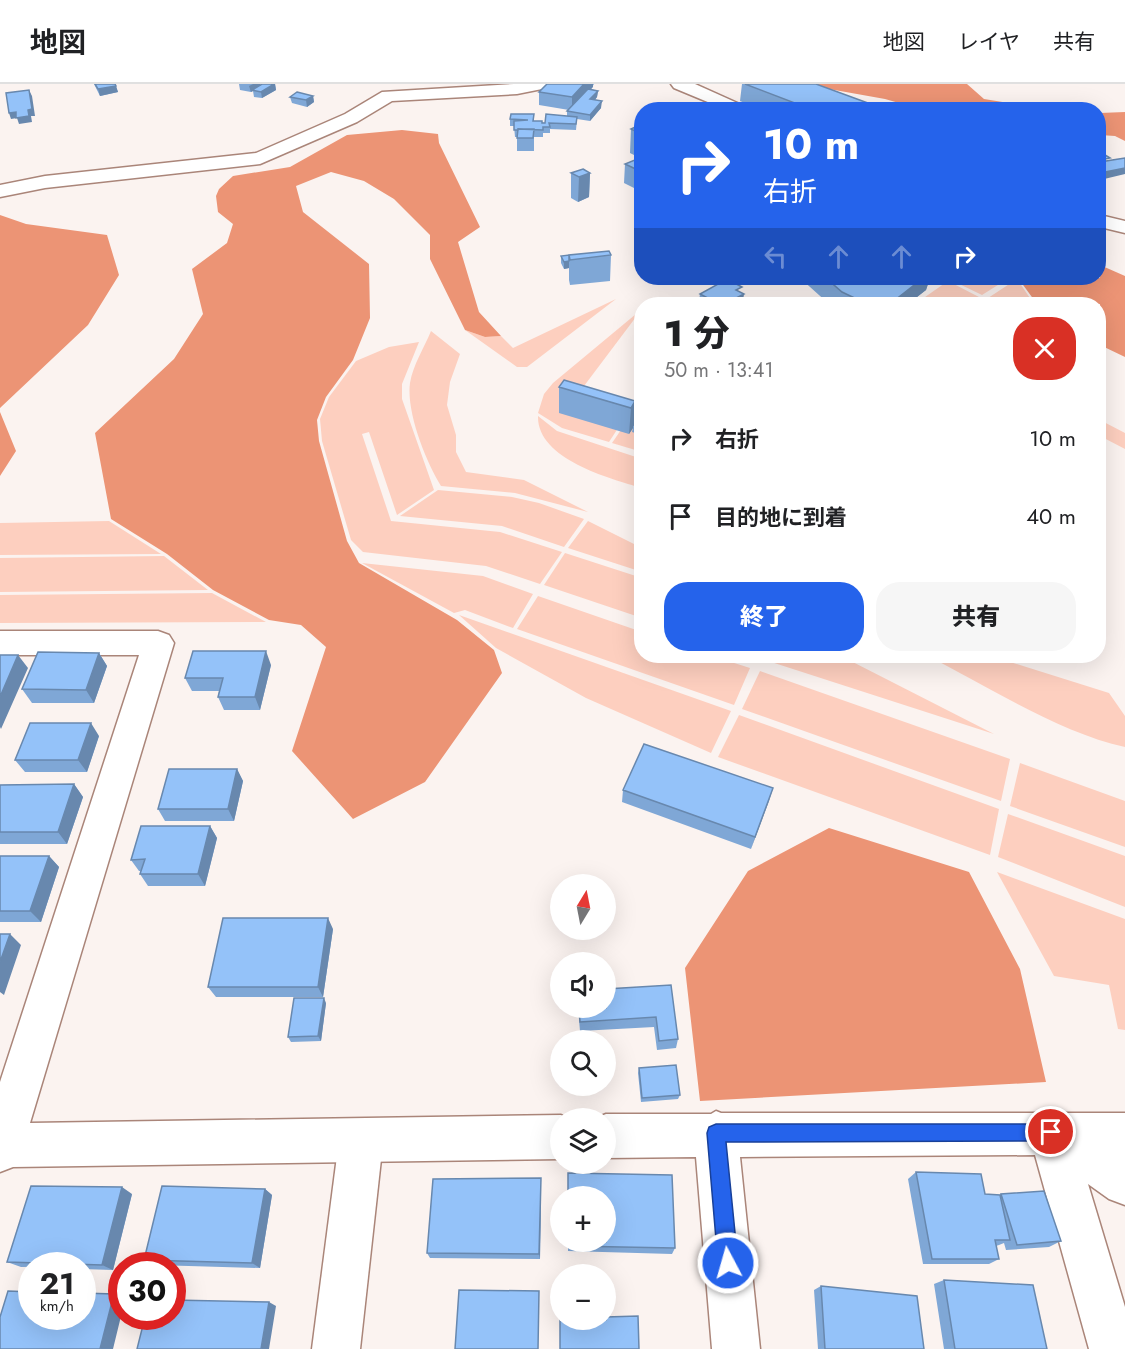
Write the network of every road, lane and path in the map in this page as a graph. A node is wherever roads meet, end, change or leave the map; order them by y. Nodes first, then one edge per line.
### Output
1 (541, 84) edge
2 (680, 84) edge
3 (386, 90) edge
4 (724, 102) edge
5 (0, 191) edge
6 (1106, 222) edge
7 (1125, 227) edge
8 (0, 642) edge
9 (1051, 1132) junction
10 (716, 1133) junction
11 (1125, 1134) edge
12 (616, 1136) edge
13 (550, 1137) edge
14 (361, 1140) junction
15 (0, 1147) edge
16 (1125, 1183) edge
17 (336, 1349) edge
18 (736, 1349) edge
19 (1113, 1349) edge

1 - 3 street
2 - 4 street
3 - 5 street
6 - 7 street
8 - 15 street
9 - 10 street
9 - 11 street
9 - 16 street
9 - 19 street
10 - 12 street
10 - 18 street
13 - 14 street
14 - 15 street
14 - 17 street

